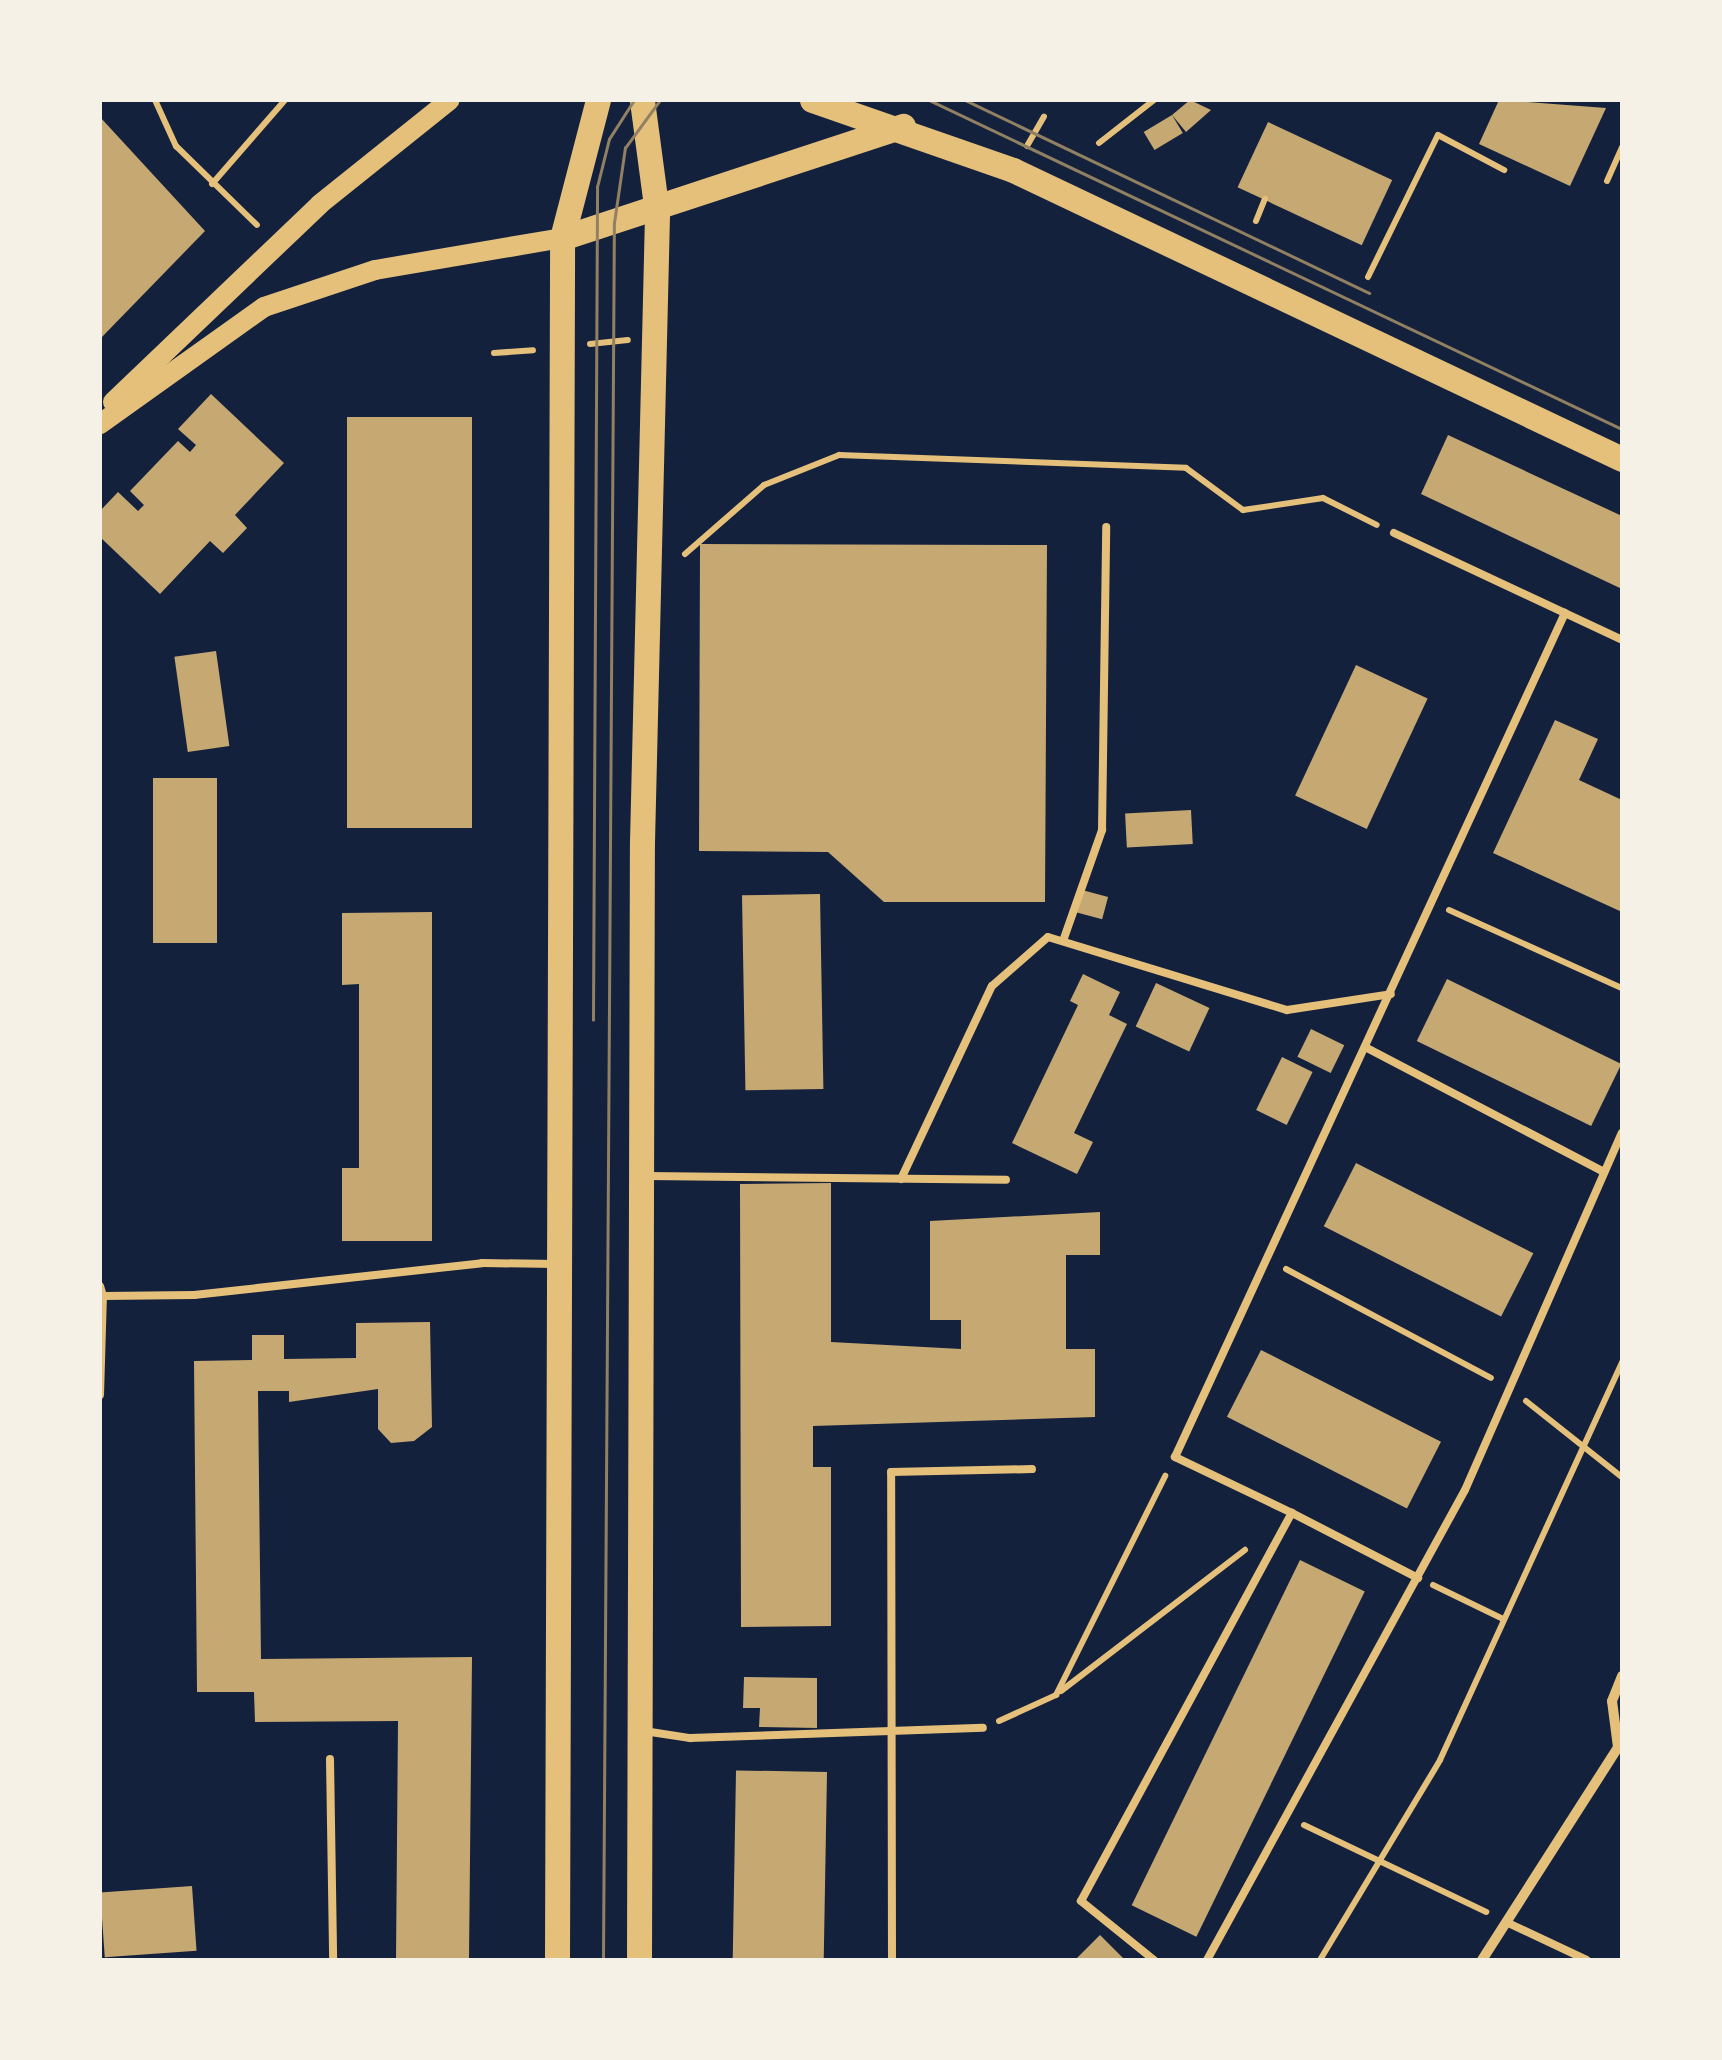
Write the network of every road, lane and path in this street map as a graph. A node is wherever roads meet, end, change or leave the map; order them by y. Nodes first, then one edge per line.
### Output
1 (155, 100) edge
2 (285, 100) edge
3 (450, 100) edge
4 (598, 100) edge
5 (642, 100) edge
6 (812, 100) edge
7 (1154, 100) edge
8 (903, 126) junction
9 (1099, 143) dead end
10 (1622, 147) edge
11 (1504, 170) dead end
12 (1607, 181) dead end
13 (212, 184) junction
14 (1265, 199) dead end
15 (658, 213) junction
16 (1256, 221) dead end
17 (562, 238) junction
18 (276, 244) junction
19 (1368, 277) dead end
20 (100, 415) edge
21 (100, 424) edge
22 (1622, 459) edge
23 (1106, 527) dead end
24 (1394, 533) joint
25 (685, 554) dead end
26 (1565, 613) junction
27 (1622, 640) edge
28 (1434, 903) junction
29 (1063, 941) junction
30 (1622, 988) edge
31 (1391, 994) junction
32 (1365, 1047) junction
33 (1622, 1134) edge
34 (1604, 1172) junction
35 (641, 1176) junction
36 (901, 1179) junction
37 (1006, 1180) dead end
38 (1267, 1259) junction
39 (554, 1264) junction
40 (100, 1286) edge
41 (103, 1296) junction
42 (1622, 1362) edge
43 (1510, 1388) junction
44 (100, 1396) edge
45 (1584, 1446) junction
46 (1175, 1457) junction
47 (1032, 1470) dead end
48 (1622, 1477) edge
49 (1292, 1513) junction
50 (1418, 1578) junction
51 (1503, 1619) junction
52 (1622, 1676) edge
53 (1056, 1695) junction
54 (983, 1728) joint
55 (639, 1731) junction
56 (888, 1731) junction
57 (1620, 1751) edge
58 (330, 1759) dead end
59 (1291, 1819) junction
60 (1378, 1861) junction
61 (1506, 1922) junction
62 (332, 1960) edge
63 (557, 1960) edge
64 (639, 1960) edge
65 (892, 1960) edge
66 (1154, 1960) edge
67 (1208, 1960) edge
68 (1320, 1960) edge
69 (1482, 1960) edge
70 (1587, 1960) edge

1 - 13 path
2 - 13 path
3 - 18 main road
4 - 17 main road
5 - 15 main road
6 - 8 main road
7 - 9 path
8 - 15 main road
8 - 22 main road
10 - 12 path
11 - 19 path
13 - 18 path
14 - 16 path
15 - 17 main road
15 - 35 main road
17 - 21 main road
17 - 39 main road
18 - 20 main road
23 - 29 lane
24 - 25 path
24 - 26 lane
26 - 27 lane
26 - 28 lane
28 - 30 path
28 - 31 lane
29 - 31 lane
29 - 36 lane
31 - 32 lane
32 - 34 lane
32 - 38 lane
33 - 34 lane
34 - 43 lane
35 - 36 lane
35 - 55 main road
36 - 37 lane
38 - 43 path
38 - 46 lane
39 - 41 lane
39 - 63 main road
40 - 41 lane
41 - 44 lane
42 - 45 path
43 - 45 path
43 - 50 lane
45 - 48 path
45 - 51 path
46 - 49 lane
46 - 53 path
47 - 56 lane
49 - 50 lane
49 - 53 path
49 - 66 lane
50 - 51 path
50 - 59 lane
51 - 60 path
52 - 57 street
53 - 54 path
54 - 56 lane
55 - 56 lane
55 - 64 main road
56 - 65 lane
57 - 61 street
58 - 62 lane
59 - 60 path
59 - 67 lane
60 - 61 path
60 - 68 path
61 - 69 street
61 - 70 lane

